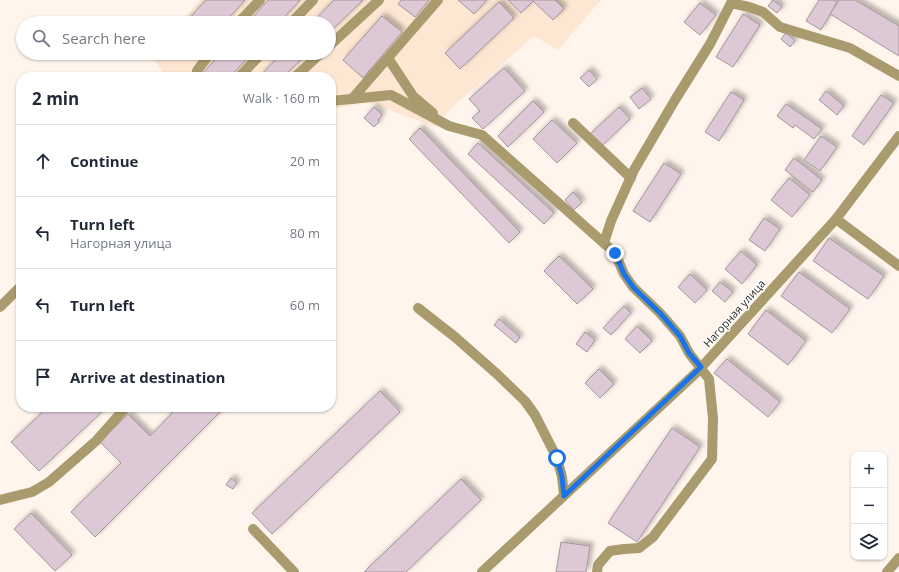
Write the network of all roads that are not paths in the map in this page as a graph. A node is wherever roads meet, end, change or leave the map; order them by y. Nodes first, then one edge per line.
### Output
1 (260, 0) edge
2 (313, 0) edge
3 (379, 0) edge
4 (438, 0) edge
5 (754, 0) edge
6 (740, 3) edge
7 (245, 16) edge
8 (297, 16) edge
9 (336, 40) edge
10 (388, 58) junction
11 (205, 60) edge
12 (255, 60) edge
13 (313, 60) edge
14 (197, 72) edge
15 (244, 72) edge
16 (300, 72) edge
17 (899, 76) edge
18 (352, 99) junction
19 (336, 101) edge
20 (573, 123) dead end
21 (449, 126) junction
22 (899, 136) edge
23 (631, 178) junction
24 (836, 219) junction
25 (604, 243) junction
26 (899, 266) edge
27 (16, 291) edge
28 (0, 307) edge
29 (418, 308) dead end
30 (701, 367) junction
31 (122, 412) edge
32 (564, 496) junction
33 (0, 500) edge
34 (253, 529) dead end
35 (899, 558) edge
36 (294, 572) edge
37 (482, 572) edge
38 (597, 572) edge
39 (888, 572) edge

1 - 7 street
2 - 8 street
3 - 9 street
4 - 10 street
5 - 6 street
6 - 17 street
6 - 23 street
10 - 18 street
10 - 21 street
11 - 14 street
12 - 15 street
13 - 16 street
18 - 19 street
18 - 21 street
20 - 23 street
21 - 25 street
22 - 24 street, Нагорная улица
23 - 25 street
24 - 26 street
24 - 30 street, Нагорная улица
25 - 30 street
27 - 28 street
29 - 32 street
30 - 32 street, Нагорная улица
30 - 38 street
31 - 33 street
32 - 37 street, Нагорная улица
34 - 36 street
35 - 39 street

